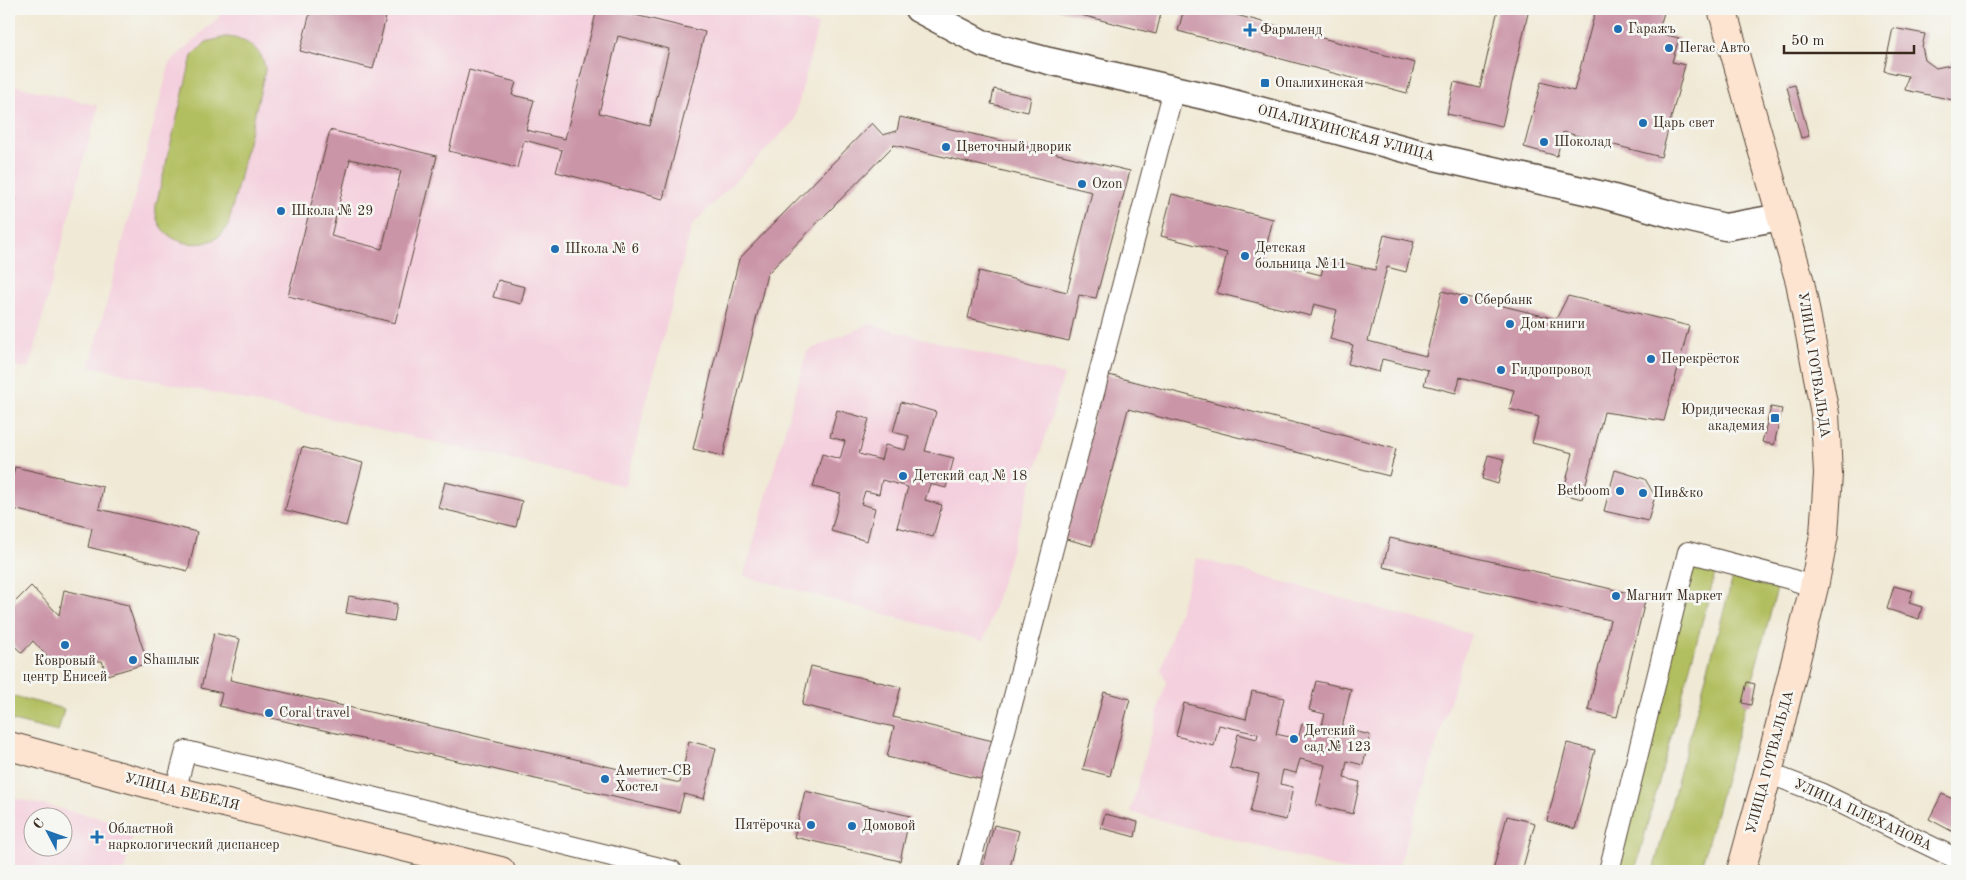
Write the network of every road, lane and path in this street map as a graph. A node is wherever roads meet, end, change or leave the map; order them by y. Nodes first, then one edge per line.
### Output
1 (918, 9) edge
2 (1722, 9) edge
3 (1174, 89) junction
4 (1781, 217) junction
5 (1814, 587) junction
6 (9, 746) edge
7 (1768, 773) junction
8 (174, 791) junction
9 (1957, 859) edge
10 (501, 871) edge
11 (672, 871) edge
12 (968, 871) edge
13 (1609, 871) edge
14 (1741, 871) edge

1 - 3 street, ОПАЛИХИНСКАЯ УЛИЦА
2 - 4 main road, УЛИЦА ГОТВАЛЬДА
3 - 4 street, ОПАЛИХИНСКАЯ УЛИЦА
3 - 12 street
4 - 5 main road, УЛИЦА ГОТВАЛЬДА
5 - 7 main road, УЛИЦА ГОТВАЛЬДА
5 - 13 street
6 - 8 main road, УЛИЦА БЕБЕЛЯ
7 - 9 street, УЛИЦА ПЛЕХАНОВА
7 - 14 main road, УЛИЦА ГОТВАЛЬДА
8 - 10 main road, УЛИЦА БЕБЕЛЯ
8 - 11 street

